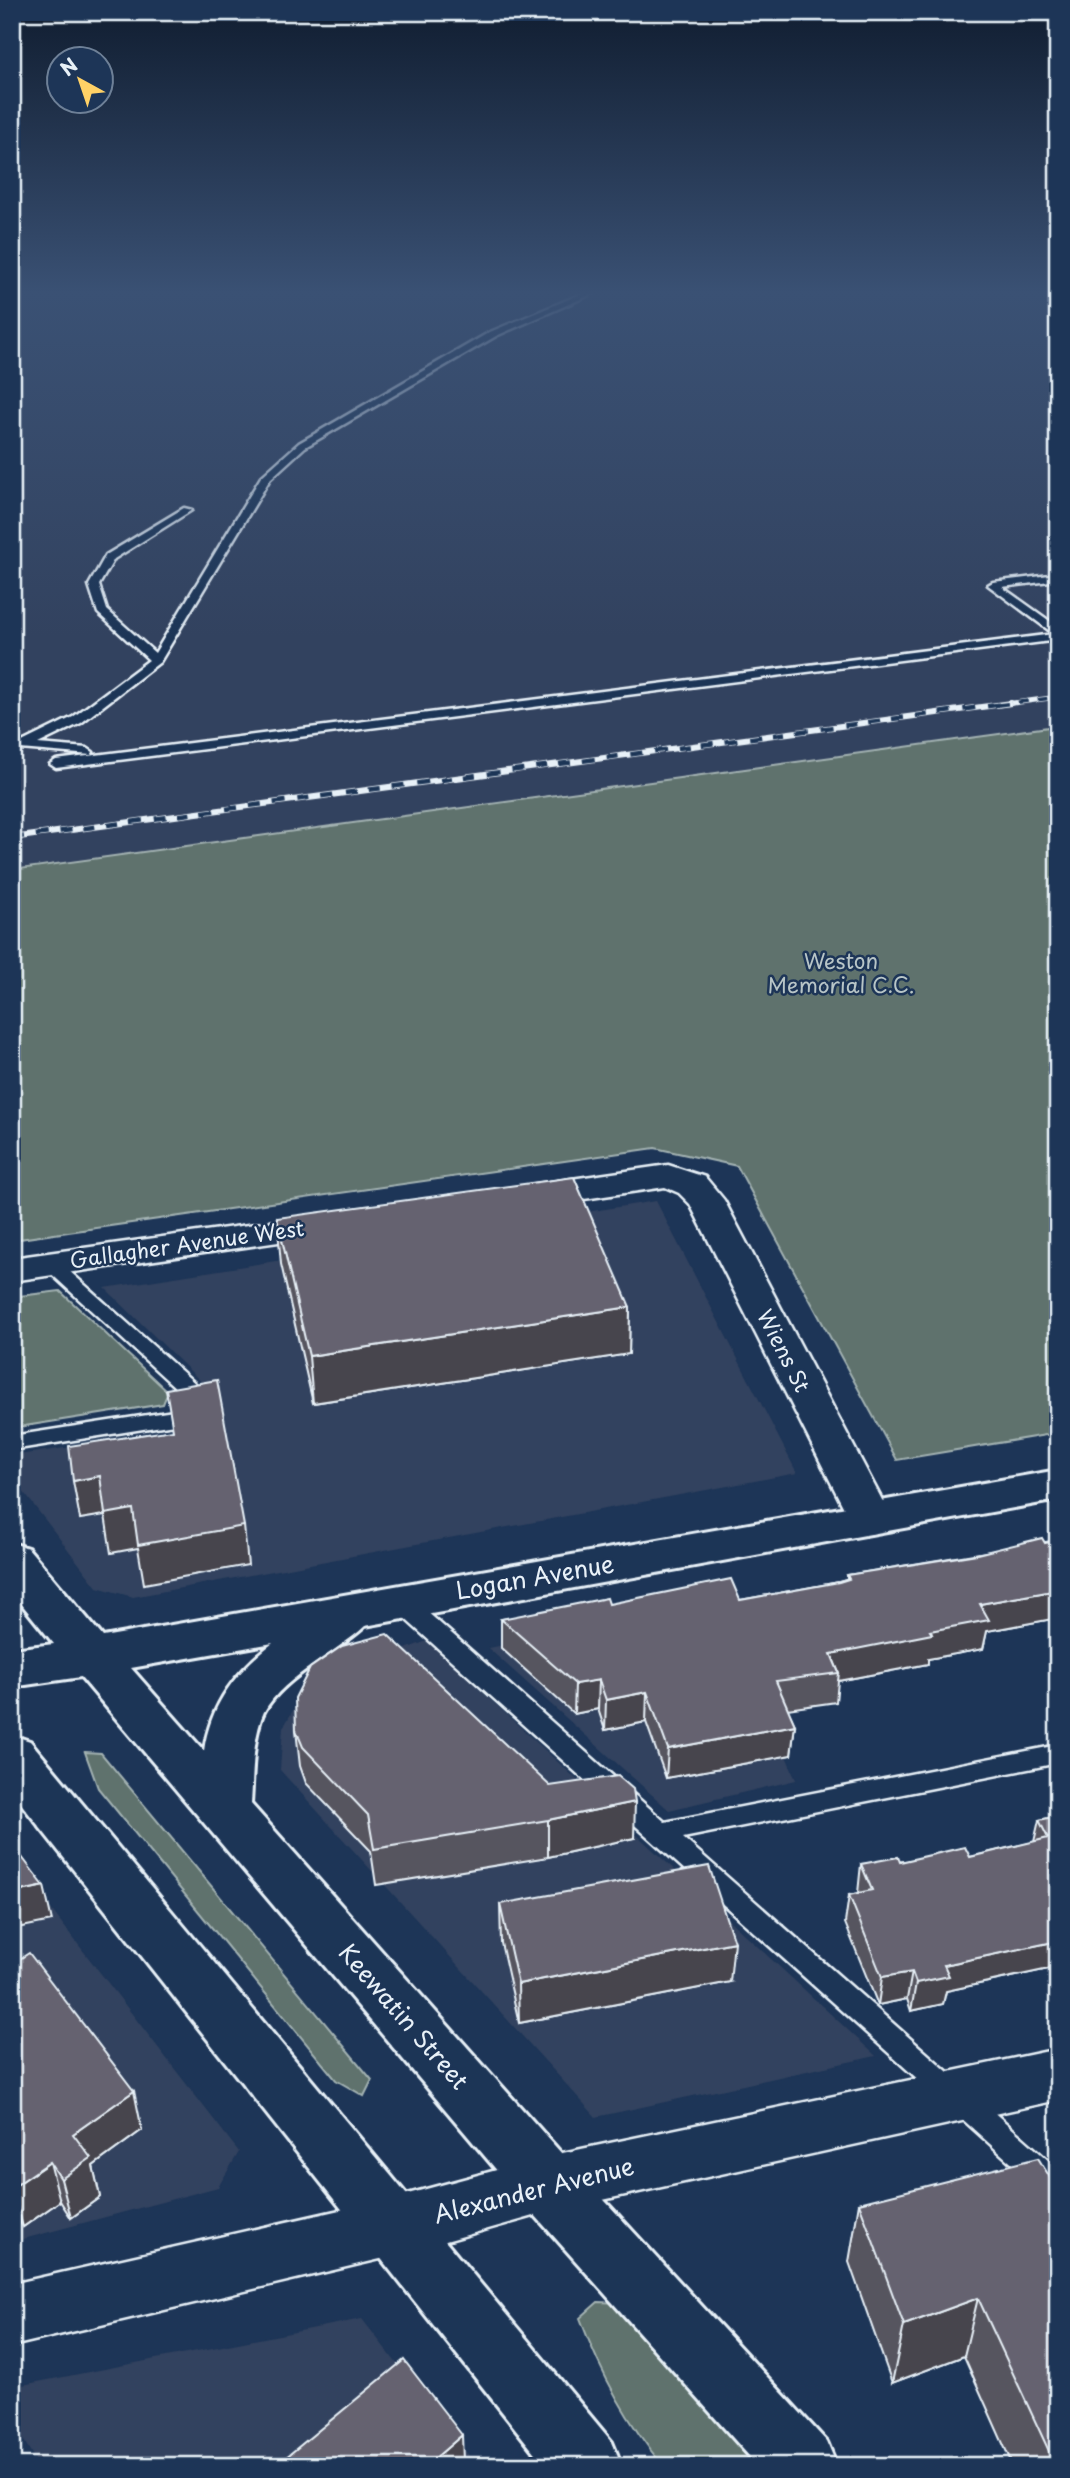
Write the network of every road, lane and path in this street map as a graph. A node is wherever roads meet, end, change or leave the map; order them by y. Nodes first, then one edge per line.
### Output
1 (370, 406) edge
2 (187, 510) dead end
3 (1058, 577) edge
4 (1058, 634) edge
5 (156, 660) junction
6 (18, 746) edge
7 (129, 755) junction
8 (56, 764) dead end
9 (495, 1201) edge
10 (356, 1221) edge
11 (52, 1265) junction
12 (12, 1270) edge
13 (12, 1443) edge
14 (1058, 1485) edge
15 (870, 1519) junction
16 (12, 1560) edge
17 (378, 1605) junction
18 (92, 1657) junction
19 (12, 1668) edge
20 (1058, 1754) edge
21 (12, 1755) edge
22 (225, 1810) junction
23 (660, 1833) junction
24 (1058, 2074) edge
25 (958, 2097) junction
26 (548, 2184) junction
27 (1058, 2187) edge
28 (393, 2227) junction
29 (12, 2315) edge
30 (588, 2466) edge
31 (803, 2466) edge

1 - 5 lane
2 - 5 lane
3 - 4 lane
4 - 7 lane
5 - 6 lane
6 - 7 lane
7 - 8 lane
9 - 15 street, Wiens St
10 - 11 street, Gallagher Avenue West
11 - 12 street, Gallagher Avenue West
11 - 13 lane
14 - 15 main road, Logan Avenue
15 - 17 main road, Logan Avenue
16 - 18 main road, Keewatin Street
17 - 18 main road, Logan Avenue
17 - 22 main road
17 - 23 lane
18 - 19 main road, Logan Avenue
18 - 22 main road, Keewatin Street
20 - 23 lane
21 - 28 main road
22 - 26 main road, Keewatin Street
23 - 25 lane
24 - 25 street, Alexander Avenue
25 - 26 street, Alexander Avenue
25 - 27 lane
26 - 28 street, Alexander Avenue
26 - 31 main road, Keewatin Street
28 - 29 street, Alexander Avenue
28 - 30 main road

